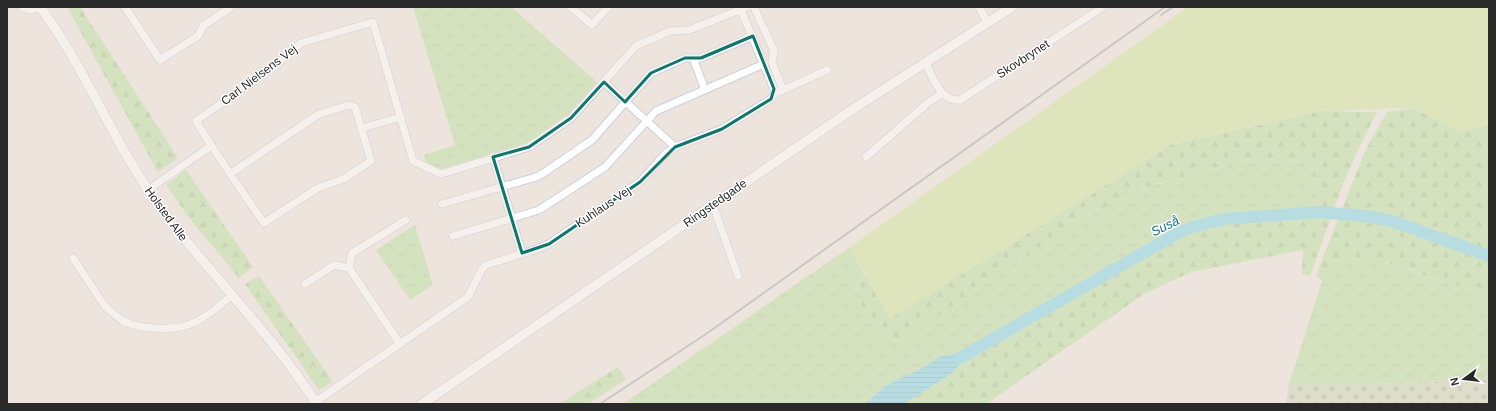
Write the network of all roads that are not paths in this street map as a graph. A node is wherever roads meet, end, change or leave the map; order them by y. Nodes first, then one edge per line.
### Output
1 (23, 7) edge
2 (39, 7) edge
3 (231, 7) edge
4 (571, 7) edge
5 (608, 7) edge
6 (754, 7) edge
7 (979, 7) edge
8 (1012, 7) edge
9 (1103, 7) edge
10 (129, 8) edge
11 (744, 8) edge
12 (987, 22) junction
13 (752, 36) junction
14 (693, 58) junction
15 (925, 62) junction
16 (764, 64) junction
17 (827, 70) dead end
18 (604, 82) junction
19 (705, 90) junction
20 (783, 90) junction
21 (775, 93) junction
22 (942, 94) junction
23 (625, 102) junction
24 (400, 117) junction
25 (648, 121) junction
26 (362, 128) junction
27 (211, 146) junction
28 (675, 147) junction
29 (493, 157) junction
30 (866, 157) dead end
31 (230, 174) junction
32 (502, 187) junction
33 (148, 190) junction
34 (442, 204) dead end
35 (713, 205) junction
36 (511, 218) junction
37 (406, 220) dead end
38 (452, 236) dead end
39 (522, 253) junction
40 (72, 258) dead end
41 (349, 268) junction
42 (738, 276) dead end
43 (305, 284) dead end
44 (231, 296) junction
45 (400, 344) junction
46 (316, 403) edge
47 (422, 404) edge

1 - 2 street
2 - 33 street, Holsted Alle
3 - 10 street
4 - 5 street
6 - 20 street
7 - 12 street
8 - 12 street, Ringstedgade
9 - 22 street, Skovbrynet
11 - 13 street
11 - 18 street
12 - 15 street, Ringstedgade
13 - 14 street
13 - 16 street
14 - 19 street
14 - 23 street
15 - 22 street
15 - 35 street, Ringstedgade
16 - 19 street
16 - 21 street
17 - 20 street, Kuhlaus Vej
18 - 23 street
18 - 29 street
19 - 25 street
20 - 21 street, Kuhlaus Vej
21 - 28 street, Kuhlaus Vej
22 - 30 street
23 - 25 street
23 - 32 street
24 - 26 street
24 - 27 street, Carl Nielsens Vej
24 - 29 street, Carl Nielsens Vej
25 - 28 street
25 - 36 street
26 - 31 street, Carl Nielsens Vej
26 - 31 street, Carl Nielsens Vej
27 - 31 street, Carl Nielsens Vej
27 - 33 street
28 - 39 street, Kuhlaus Vej
29 - 32 street
32 - 34 street
32 - 36 street
33 - 44 street, Holsted Alle
35 - 42 street
35 - 47 street, Ringstedgade
36 - 38 street
36 - 39 street
37 - 41 street
39 - 45 street, Kuhlaus Vej
40 - 44 street
41 - 43 street
41 - 45 street
44 - 46 street, Holsted Alle
45 - 46 street, Kuhlaus Vej

